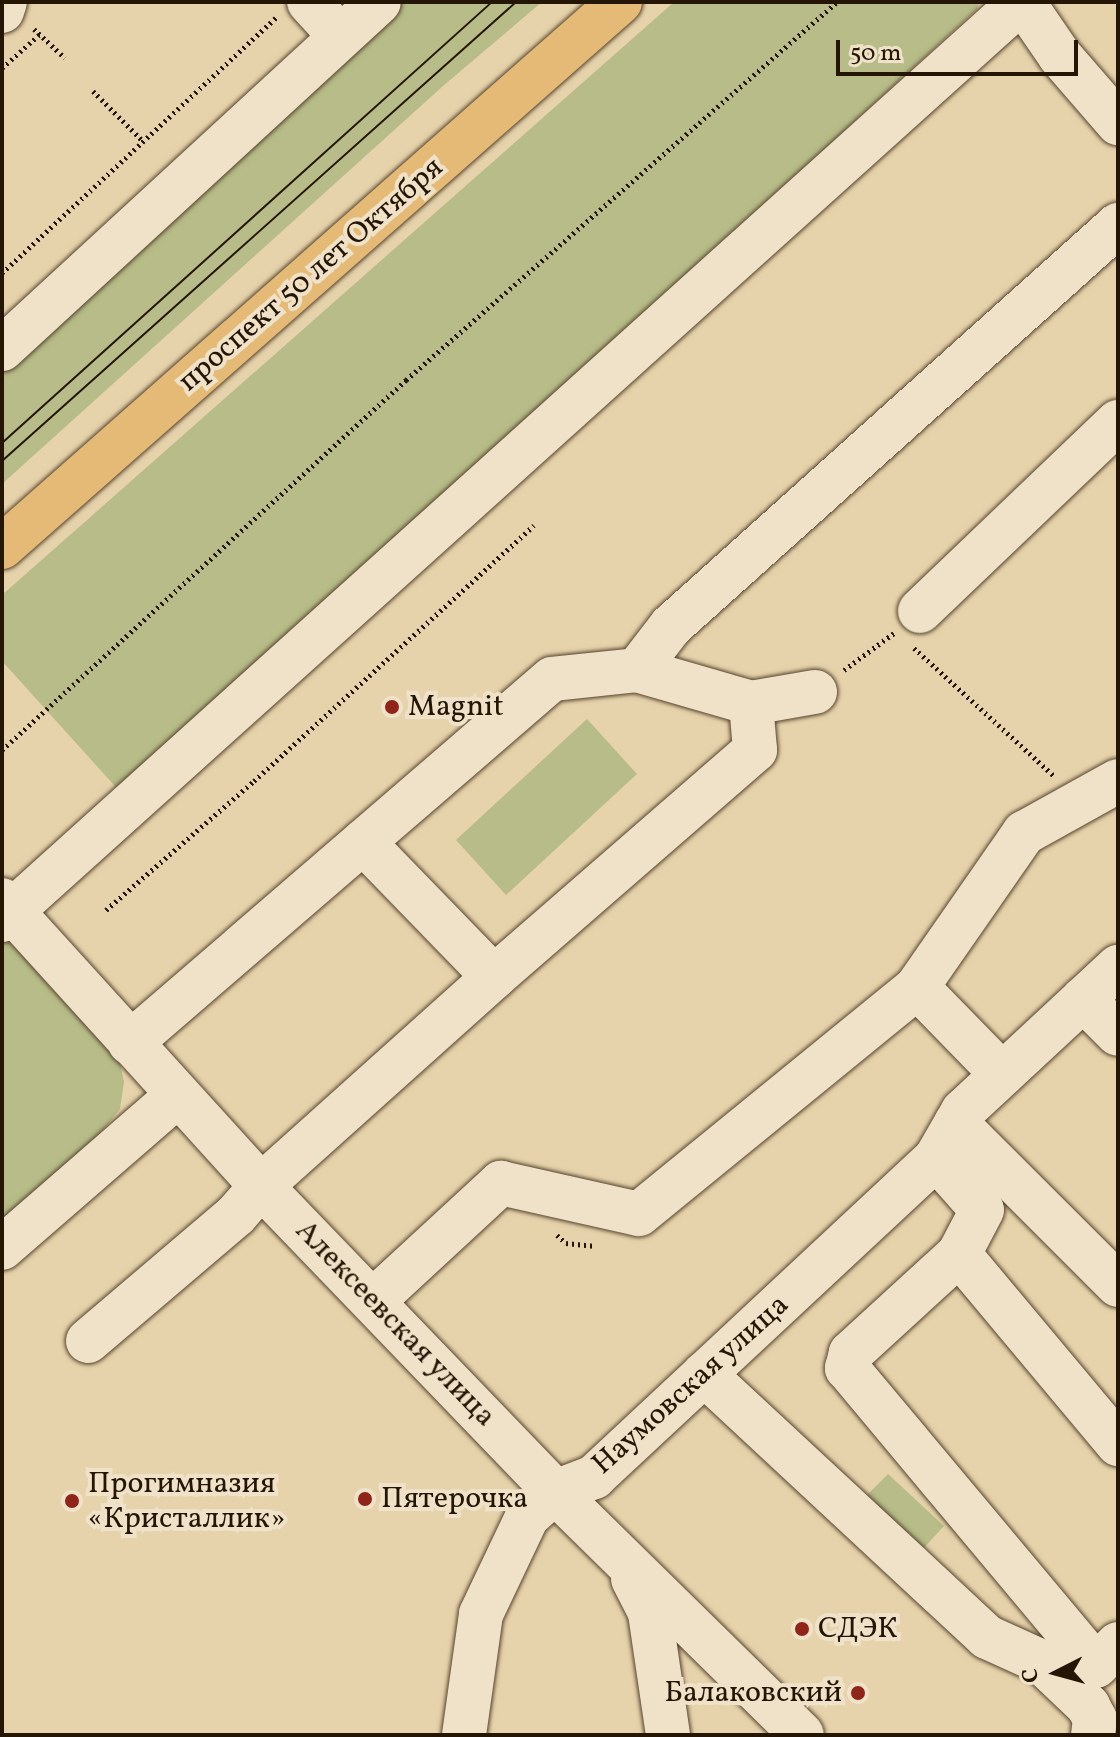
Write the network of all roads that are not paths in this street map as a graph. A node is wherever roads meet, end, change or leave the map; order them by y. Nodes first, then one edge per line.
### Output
1 (5, 2) edge
2 (379, 2) edge
3 (620, 2) edge
4 (1022, 2) edge
5 (295, 7) edge
6 (2, 11) edge
7 (340, 36) junction
8 (1118, 123) edge
9 (1118, 225) edge
10 (2, 349) edge
11 (1118, 422) edge
12 (2, 547) edge
13 (909, 621) road end
14 (637, 670) junction
15 (815, 692) dead end
16 (751, 703) junction
17 (1118, 781) edge
18 (363, 842) junction
19 (5, 910) edge
20 (1118, 967) edge
21 (494, 977) junction
22 (917, 987) junction
23 (1083, 999) junction
24 (1118, 1034) edge
25 (130, 1043) junction
26 (1002, 1074) junction
27 (178, 1095) junction
28 (946, 1140) junction
29 (261, 1186) junction
30 (2, 1248) edge
31 (959, 1254) junction
32 (1118, 1285) edge
33 (374, 1300) junction
34 (88, 1341) dead end
35 (704, 1374) junction
36 (1118, 1444) edge
37 (555, 1492) junction
38 (622, 1558) junction
39 (1118, 1644) edge
40 (464, 1735) edge
41 (668, 1735) edge
42 (802, 1735) edge
43 (1093, 1735) edge

1 - 6 street
2 - 7 street
3 - 12 main road, проспект 50 лет Октября
4 - 8 street
4 - 19 street
5 - 7 street
7 - 10 street
9 - 14 street
11 - 13 street
14 - 16 street
14 - 18 street
15 - 16 street
16 - 21 street
17 - 22 street
18 - 21 street
18 - 25 street
19 - 25 street, Алексеевская улица
20 - 23 street, Наумовская улица
21 - 29 street
22 - 26 street
22 - 33 street
23 - 24 street
23 - 26 street, Наумовская улица
25 - 27 street, Алексеевская улица
26 - 28 street, Наумовская улица
27 - 29 street, Алексеевская улица
27 - 30 street
28 - 31 street
28 - 32 street
28 - 35 street, Наумовская улица
29 - 33 street, Алексеевская улица
29 - 34 street
31 - 36 street
31 - 39 street
33 - 37 street, Алексеевская улица
35 - 37 street, Наумовская улица
35 - 43 street
37 - 38 street, Алексеевская улица
37 - 40 street, Наумовская улица
38 - 41 street
38 - 42 street, Алексеевская улица

